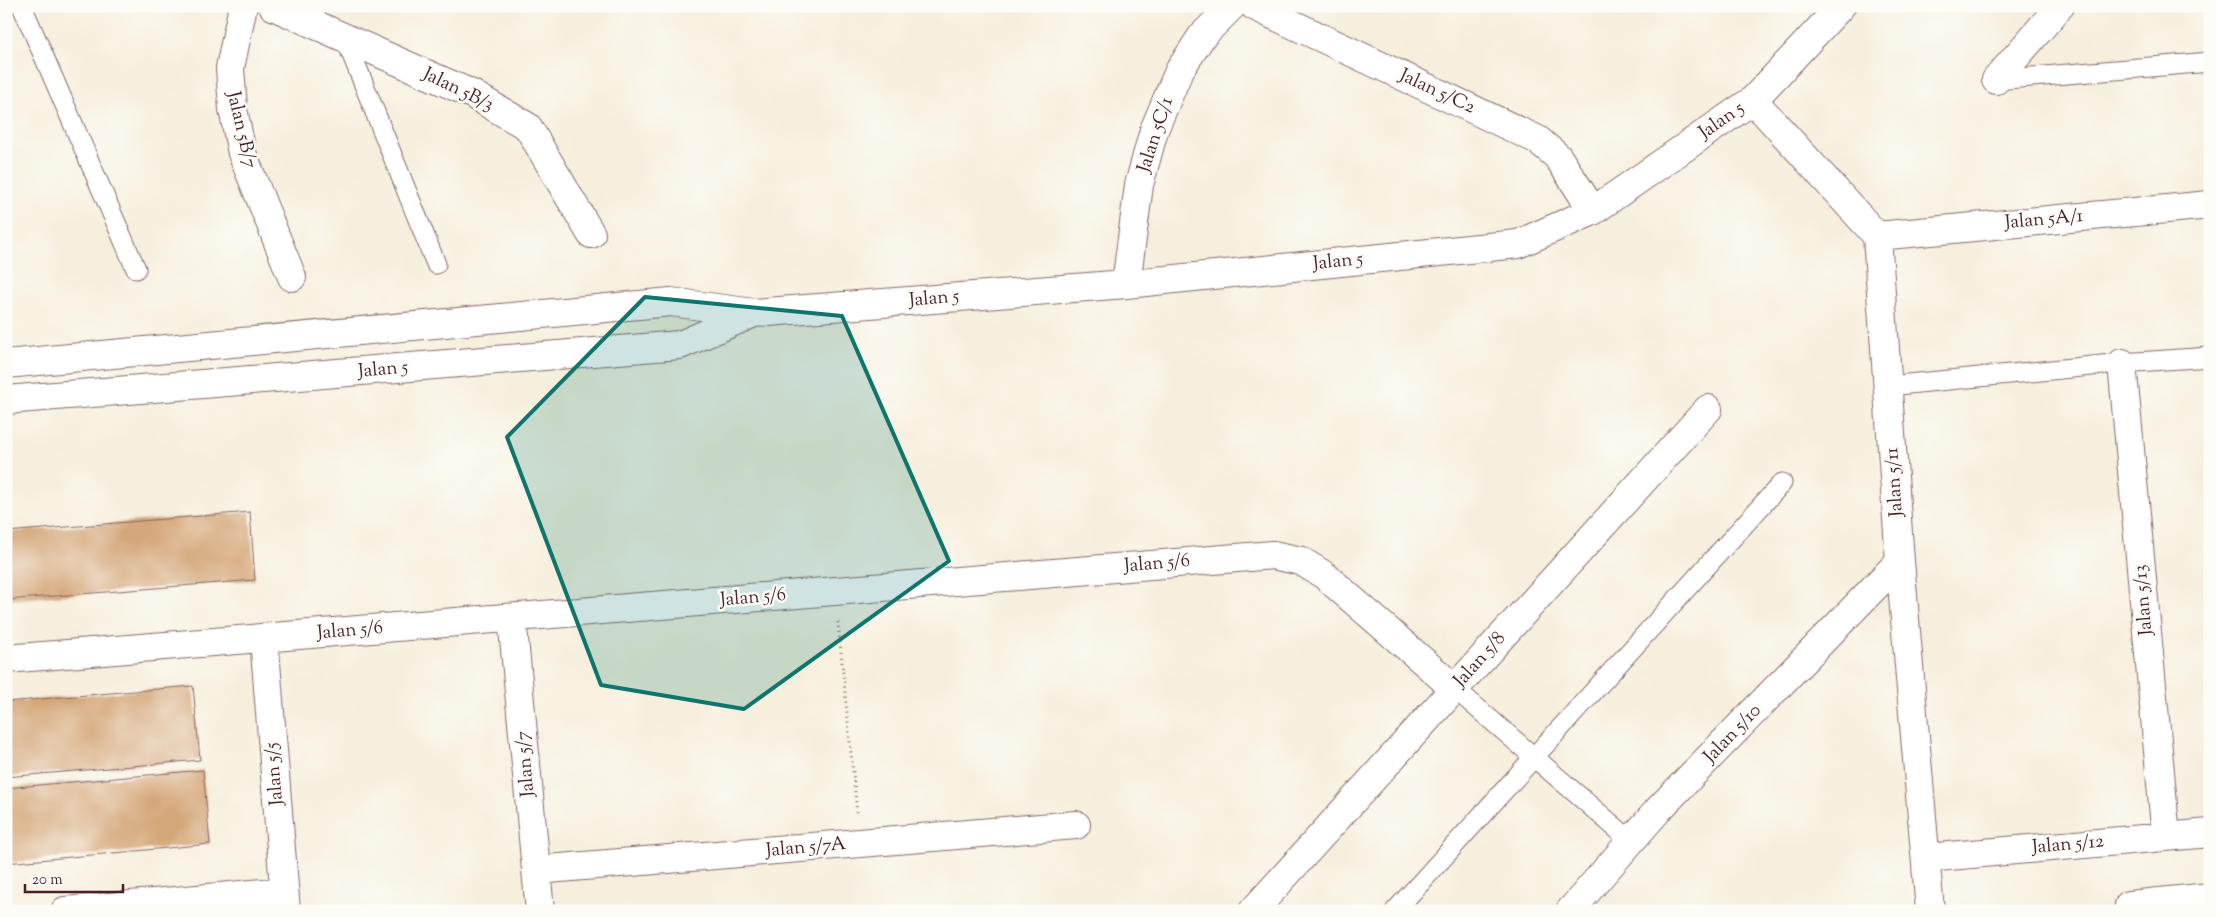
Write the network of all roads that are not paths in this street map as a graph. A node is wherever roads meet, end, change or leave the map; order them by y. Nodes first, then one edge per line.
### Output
1 (22, 6) edge
2 (243, 6) edge
3 (273, 6) edge
4 (1232, 6) edge
5 (1254, 6) edge
6 (1841, 6) edge
7 (2060, 6) edge
8 (346, 40) junction
9 (2210, 62) edge
10 (1996, 80) joint
11 (1753, 100) junction
12 (2210, 205) edge
13 (1593, 211) junction
14 (591, 234) dead end
15 (1877, 236) junction
16 (436, 264) dead end
17 (136, 269) dead end
18 (292, 277) dead end
19 (1126, 284) junction
20 (754, 313) junction
21 (2210, 357) edge
22 (2122, 363) junction
23 (6, 364) edge
24 (1888, 386) junction
25 (6, 400) edge
26 (1708, 409) dead end
27 (1782, 483) dead end
28 (1900, 561) junction
29 (512, 618) junction
30 (264, 638) junction
31 (6, 659) edge
32 (1454, 688) junction
33 (1534, 758) junction
34 (1076, 825) dead end
35 (2210, 833) edge
36 (2166, 837) junction
37 (1631, 841) junction
38 (1926, 858) junction
39 (536, 870) junction
40 (2210, 897) edge
41 (285, 901) edge
42 (2125, 908) edge
43 (65, 911) edge
44 (540, 911) edge
45 (1253, 911) edge
46 (1395, 911) edge
47 (1570, 911) edge
48 (1930, 911) edge

1 - 17 lane
2 - 18 street, Jalan 5B/7
3 - 8 street, Jalan 5B/3
4 - 19 street, Jalan 5C/1
5 - 13 street, Jalan 5/C2
6 - 11 street, Jalan 5
7 - 10 street
8 - 14 street, Jalan 5B/3
8 - 16 lane
9 - 10 lane
11 - 13 street, Jalan 5
11 - 15 street
12 - 15 street, Jalan 5A/1
13 - 19 street, Jalan 5
15 - 24 street, Jalan 5/11
19 - 20 street, Jalan 5
20 - 23 street, Jalan 5
20 - 25 street, Jalan 5
21 - 22 lane
22 - 24 lane
22 - 36 street, Jalan 5/13
24 - 28 street, Jalan 5/11
26 - 32 street, Jalan 5/8
27 - 33 lane
28 - 37 street, Jalan 5/10
28 - 38 street, Jalan 5/11
29 - 30 street, Jalan 5/6
29 - 32 street, Jalan 5/6
29 - 39 street, Jalan 5/7
30 - 31 street, Jalan 5/6
30 - 41 street, Jalan 5/5
32 - 33 lane
32 - 45 street, Jalan 5/8
33 - 37 lane
33 - 46 lane
34 - 39 street, Jalan 5/7A
35 - 36 street, Jalan 5/12
36 - 38 street, Jalan 5/12
37 - 47 street, Jalan 5/10
38 - 48 street, Jalan 5/11
39 - 44 street, Jalan 5/7
40 - 42 street
41 - 43 street

